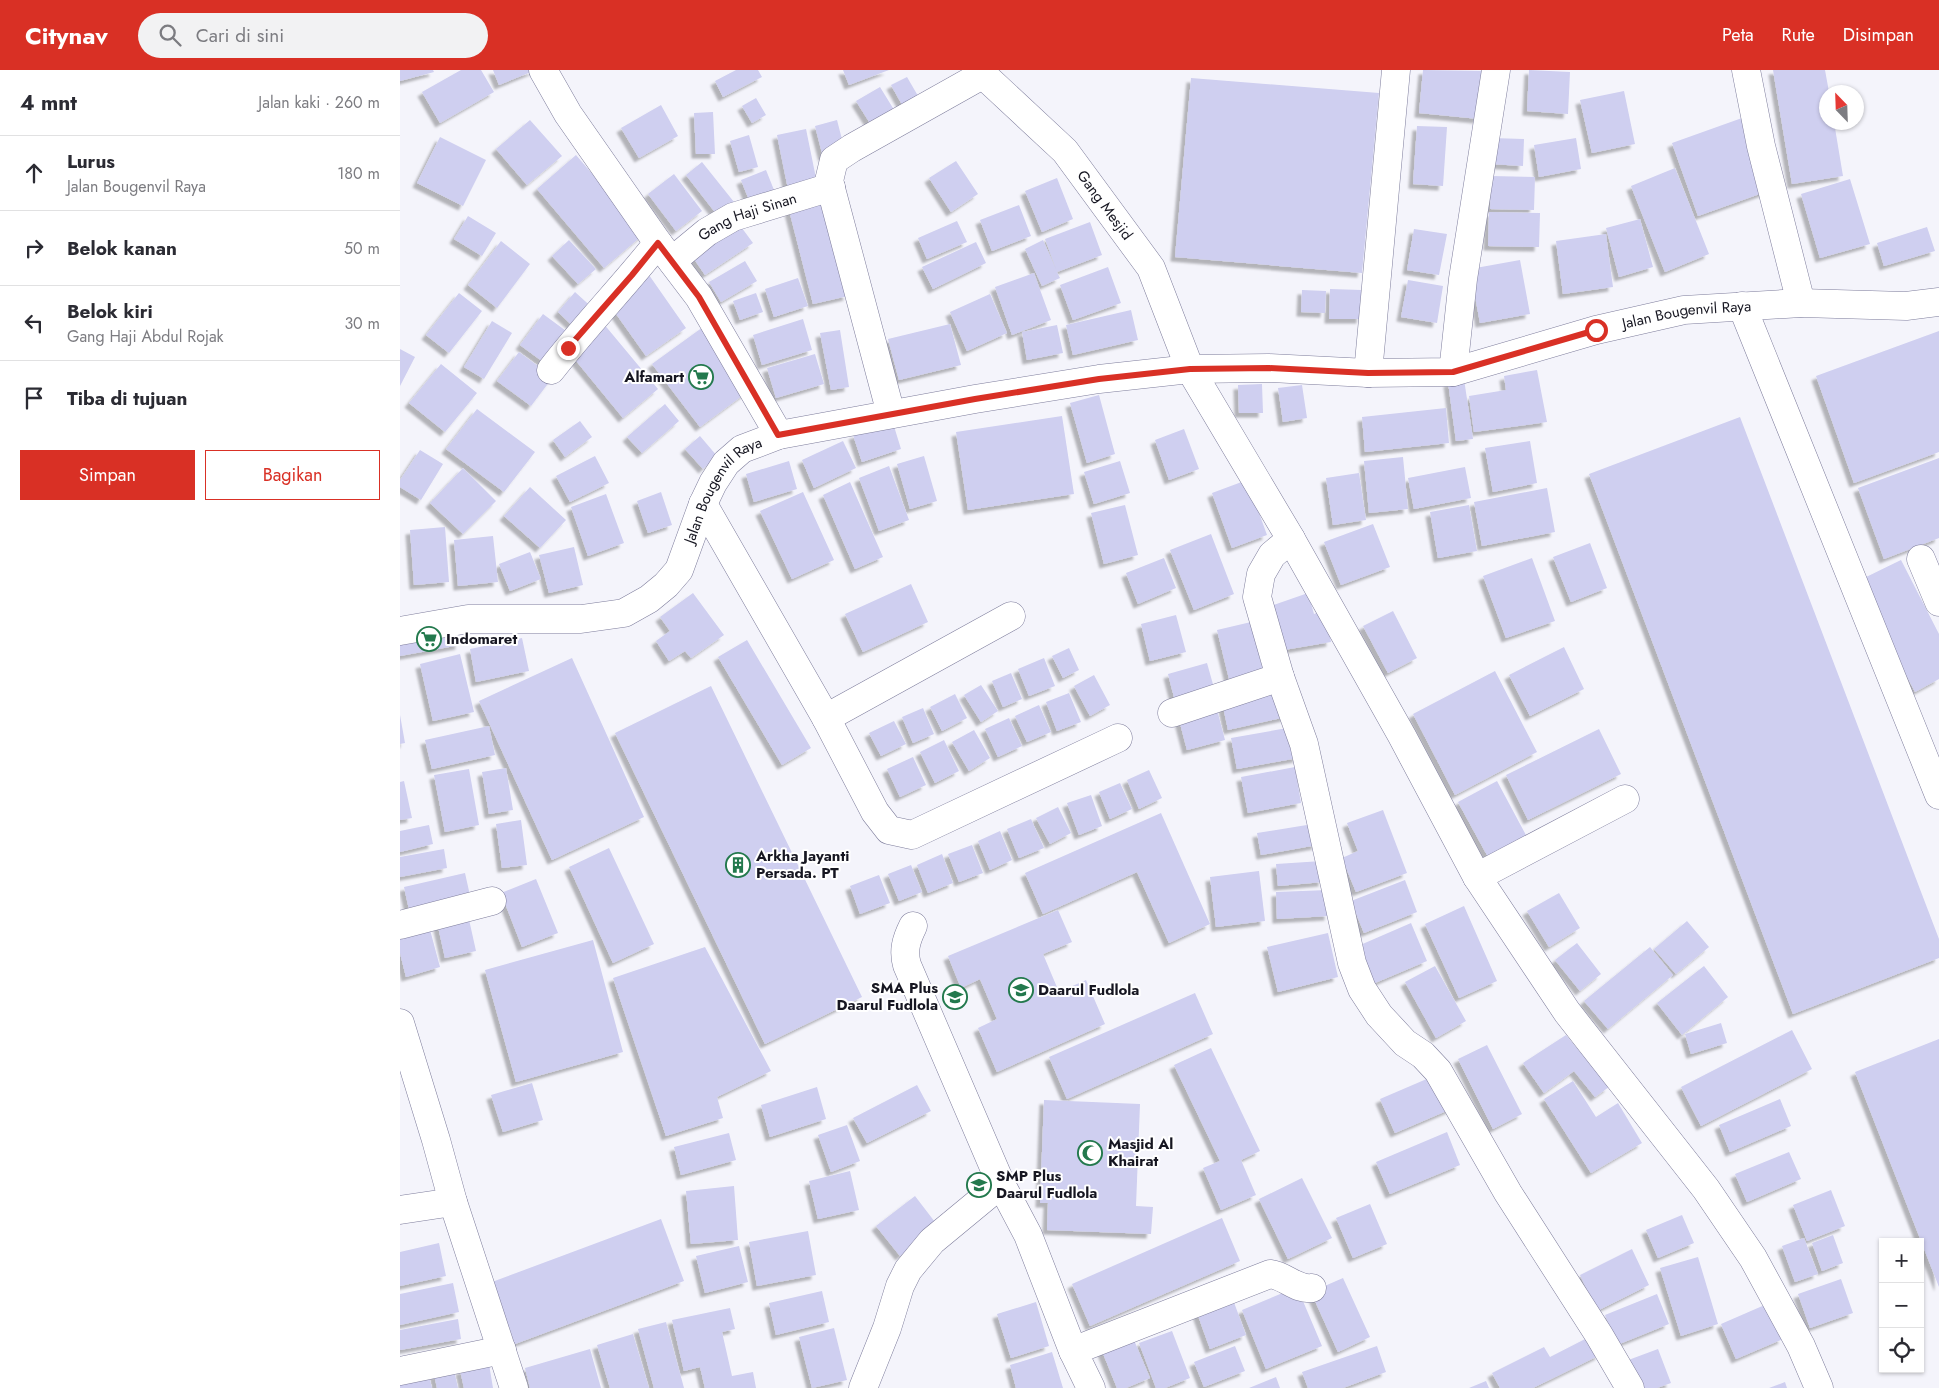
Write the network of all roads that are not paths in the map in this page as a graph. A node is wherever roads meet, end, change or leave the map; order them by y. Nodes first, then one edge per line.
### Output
1 (543, 70) edge
2 (1396, 70) edge
3 (1496, 70) edge
4 (1746, 70) edge
5 (980, 72) edge
6 (831, 187) junction
7 (665, 252) junction
8 (1801, 302) junction
9 (1939, 302) edge
10 (1742, 306) junction
11 (1190, 369) junction
12 (551, 370) dead end
13 (1453, 372) junction
14 (1368, 373) junction
15 (891, 414) junction
16 (778, 435) junction
17 (703, 504) junction
18 (1291, 539) junction
19 (1922, 559) dead end
20 (1939, 602) edge
21 (1011, 616) dead end
22 (400, 631) edge
23 (1280, 677) junction
24 (1172, 713) dead end
25 (826, 718) junction
26 (1118, 738) dead end
27 (1939, 795) edge
28 (1625, 799) dead end
29 (1477, 877) junction
30 (492, 901) dead end
31 (400, 925) edge
32 (913, 926) dead end
33 (400, 1023) edge
34 (1001, 1184) junction
35 (453, 1202) junction
36 (400, 1210) edge
37 (1312, 1288) dead end
38 (502, 1350) junction
39 (1073, 1351) junction
40 (400, 1372) edge
41 (514, 1388) edge
42 (863, 1388) edge
43 (1090, 1388) edge
44 (1630, 1388) edge
45 (1819, 1388) edge

1 - 7 street
2 - 14 street
3 - 13 street
4 - 8 street
5 - 6 street
5 - 11 street, Gang Mesjid
6 - 7 street, Gang Haji Sinan
6 - 15 street
7 - 12 street, Gang Haji Sinan
7 - 16 street
8 - 9 street, Jalan Bougenvil Raya
8 - 10 street, Jalan Bougenvil Raya
10 - 13 street, Jalan Bougenvil Raya
10 - 27 street
11 - 14 street, Jalan Bougenvil Raya
11 - 15 street, Jalan Bougenvil Raya
11 - 18 street, Gang Mesjid
13 - 14 street, Jalan Bougenvil Raya
15 - 16 street, Jalan Bougenvil Raya
16 - 17 street, Jalan Bougenvil Raya
17 - 22 street, Jalan Bougenvil Raya
17 - 25 street
18 - 23 street
18 - 29 street, Gang Mesjid
19 - 20 street
21 - 25 street
23 - 24 street
23 - 44 street
25 - 26 street
28 - 29 street
29 - 45 street, Gang Mesjid
30 - 31 street
32 - 34 street
33 - 35 street
34 - 39 street
34 - 42 street
35 - 36 street
35 - 38 street
37 - 39 street
38 - 40 street
38 - 41 street
39 - 43 street

